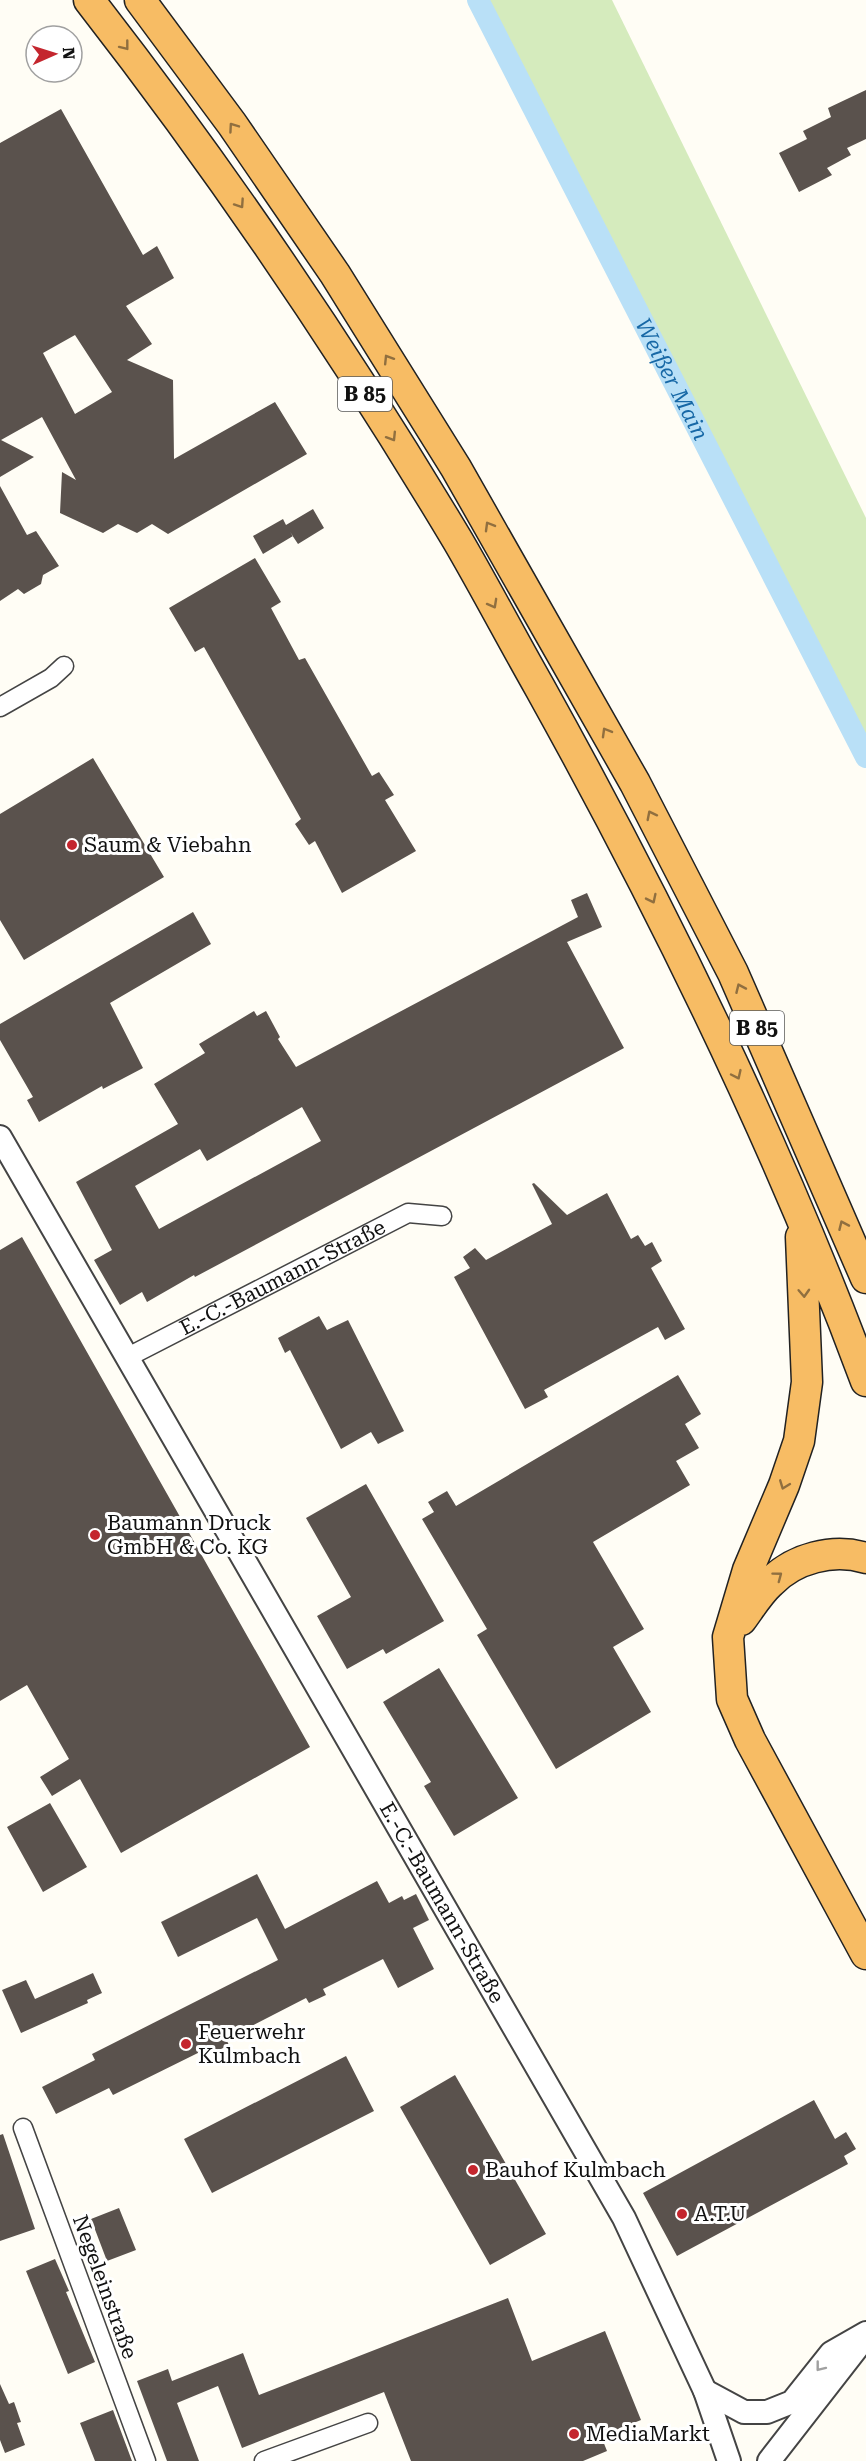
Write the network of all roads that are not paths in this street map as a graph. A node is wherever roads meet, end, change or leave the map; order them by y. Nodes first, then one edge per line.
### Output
1 (89, 0) edge
2 (140, 0) edge
3 (64, 666) dead end
4 (0, 707) edge
5 (0, 1137) edge
6 (800, 1213) junction
7 (442, 1216) dead end
8 (866, 1278) edge
9 (126, 1358) junction
10 (866, 1381) edge
11 (866, 1558) edge
12 (728, 1637) junction
13 (866, 1954) edge
14 (22, 2128) dead end
15 (866, 2335) edge
16 (705, 2391) junction
17 (368, 2423) dead end
18 (146, 2461) edge
19 (264, 2461) edge
20 (729, 2461) edge
21 (769, 2461) edge

1 -> 6 highway, B 85
8 -> 2 highway, B 85
3 - 4 street
5 - 9 street, E.-C.-Baumann-Straße
6 - 10 highway
6 -> 12 highway
7 - 9 street, E.-C.-Baumann-Straße
9 - 16 street, E.-C.-Baumann-Straße
12 -> 11 highway
12 - 13 highway
14 - 18 street, Negeleinstraße
15 -> 16 street
15 - 21 street
16 - 20 street, E.-C.-Baumann-Straße
17 - 19 street

